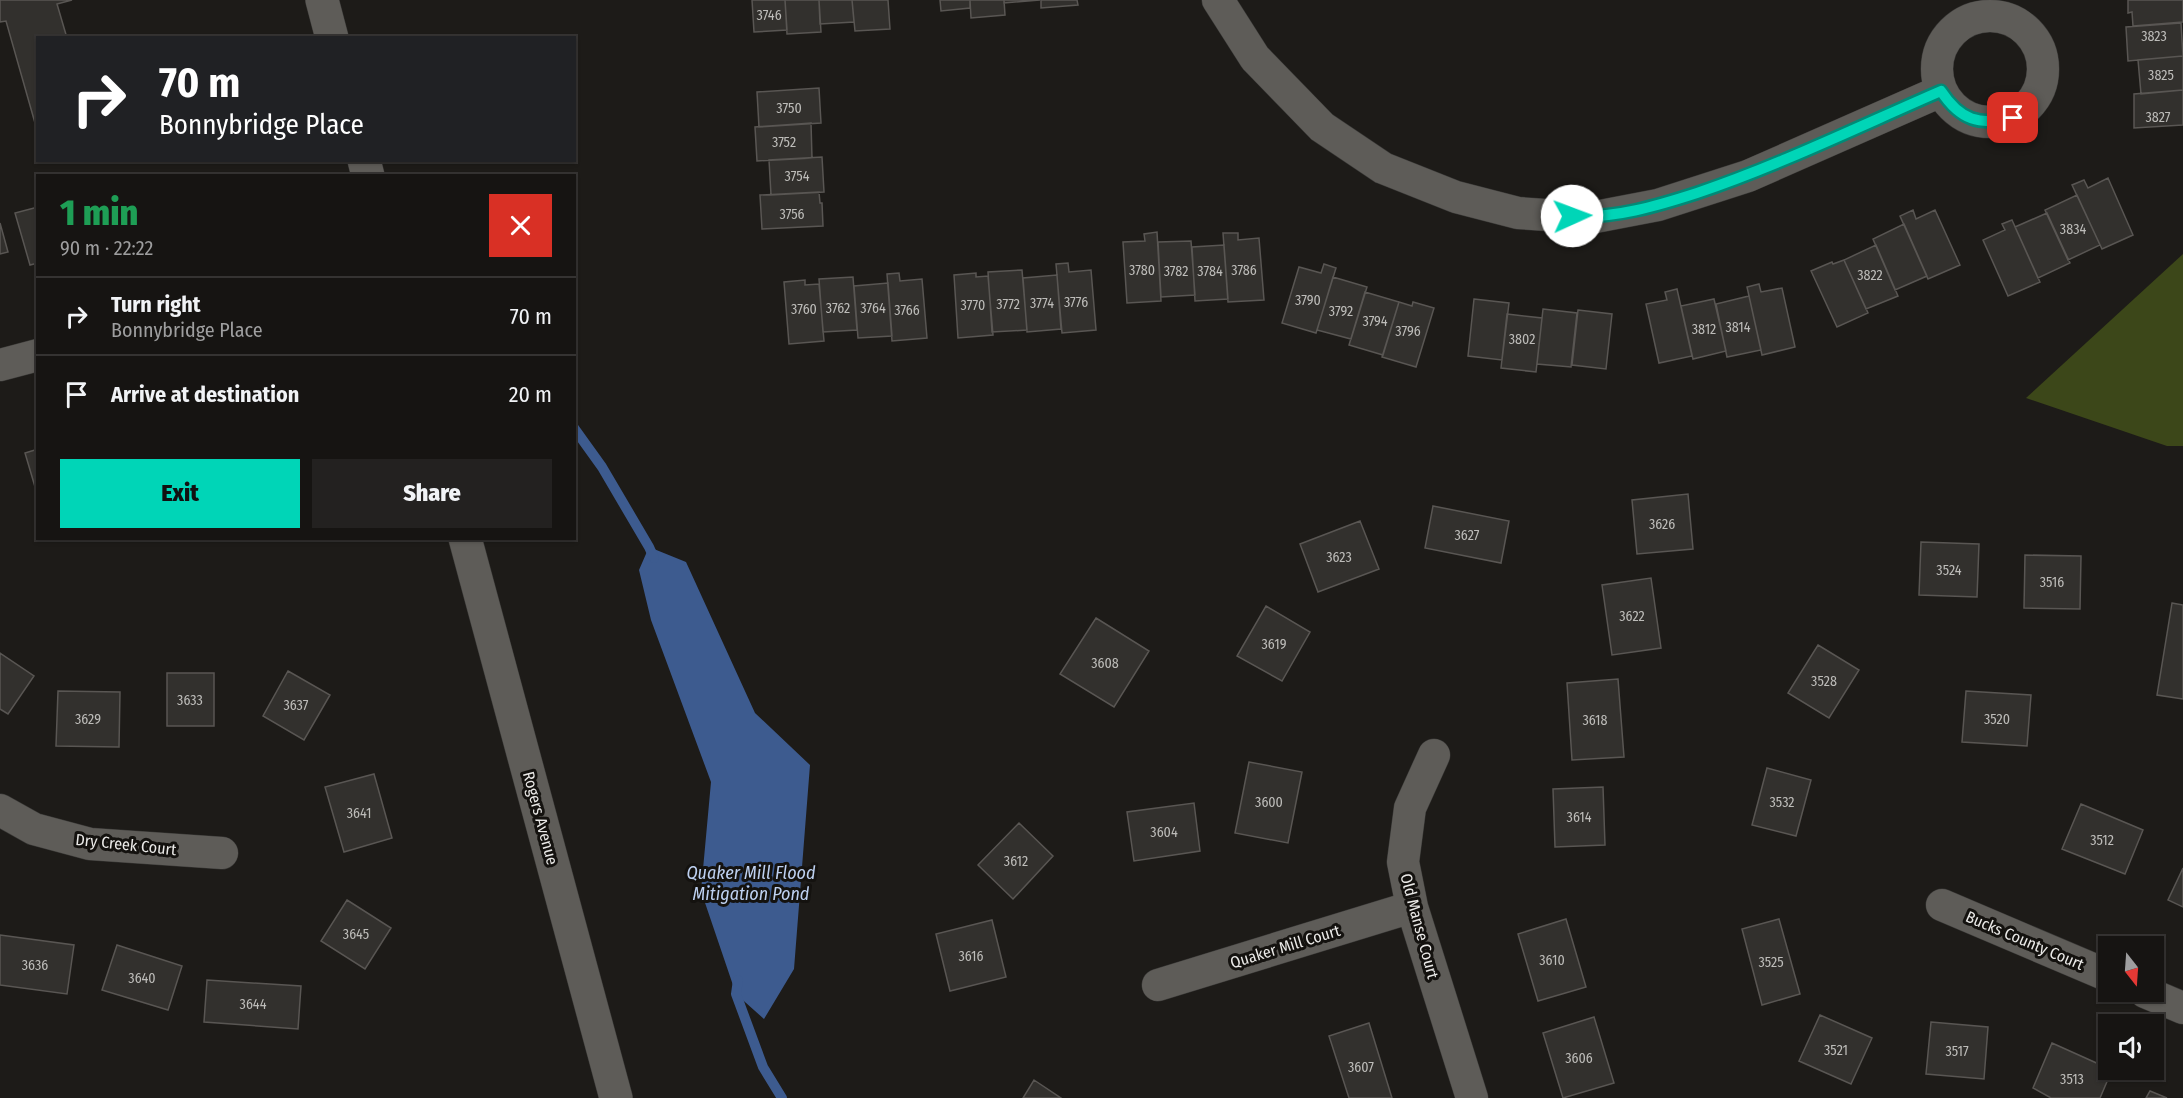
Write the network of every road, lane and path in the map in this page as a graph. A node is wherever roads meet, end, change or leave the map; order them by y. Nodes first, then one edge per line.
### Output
1 (322, 0) edge
2 (1218, 0) edge
3 (331, 36) edge
4 (1941, 91) dead end
5 (36, 356) edge
6 (0, 365) edge
7 (466, 540) edge
8 (1434, 755) dead end
9 (0, 810) edge
10 (222, 853) dead end
11 (1942, 904) dead end
12 (1412, 908) junction
13 (2098, 971) edge
14 (1158, 986) dead end
15 (2164, 1000) edge
16 (2183, 1008) edge
17 (616, 1098) edge
18 (1472, 1098) edge

1 - 3 street
2 - 4 street
5 - 6 street
7 - 17 street, Rogers Avenue
8 - 12 street, Old Manse Court
9 - 10 street, Dry Creek Court
11 - 13 street, Bucks County Court
12 - 14 street, Quaker Mill Court
12 - 18 street, Old Manse Court
15 - 16 street

